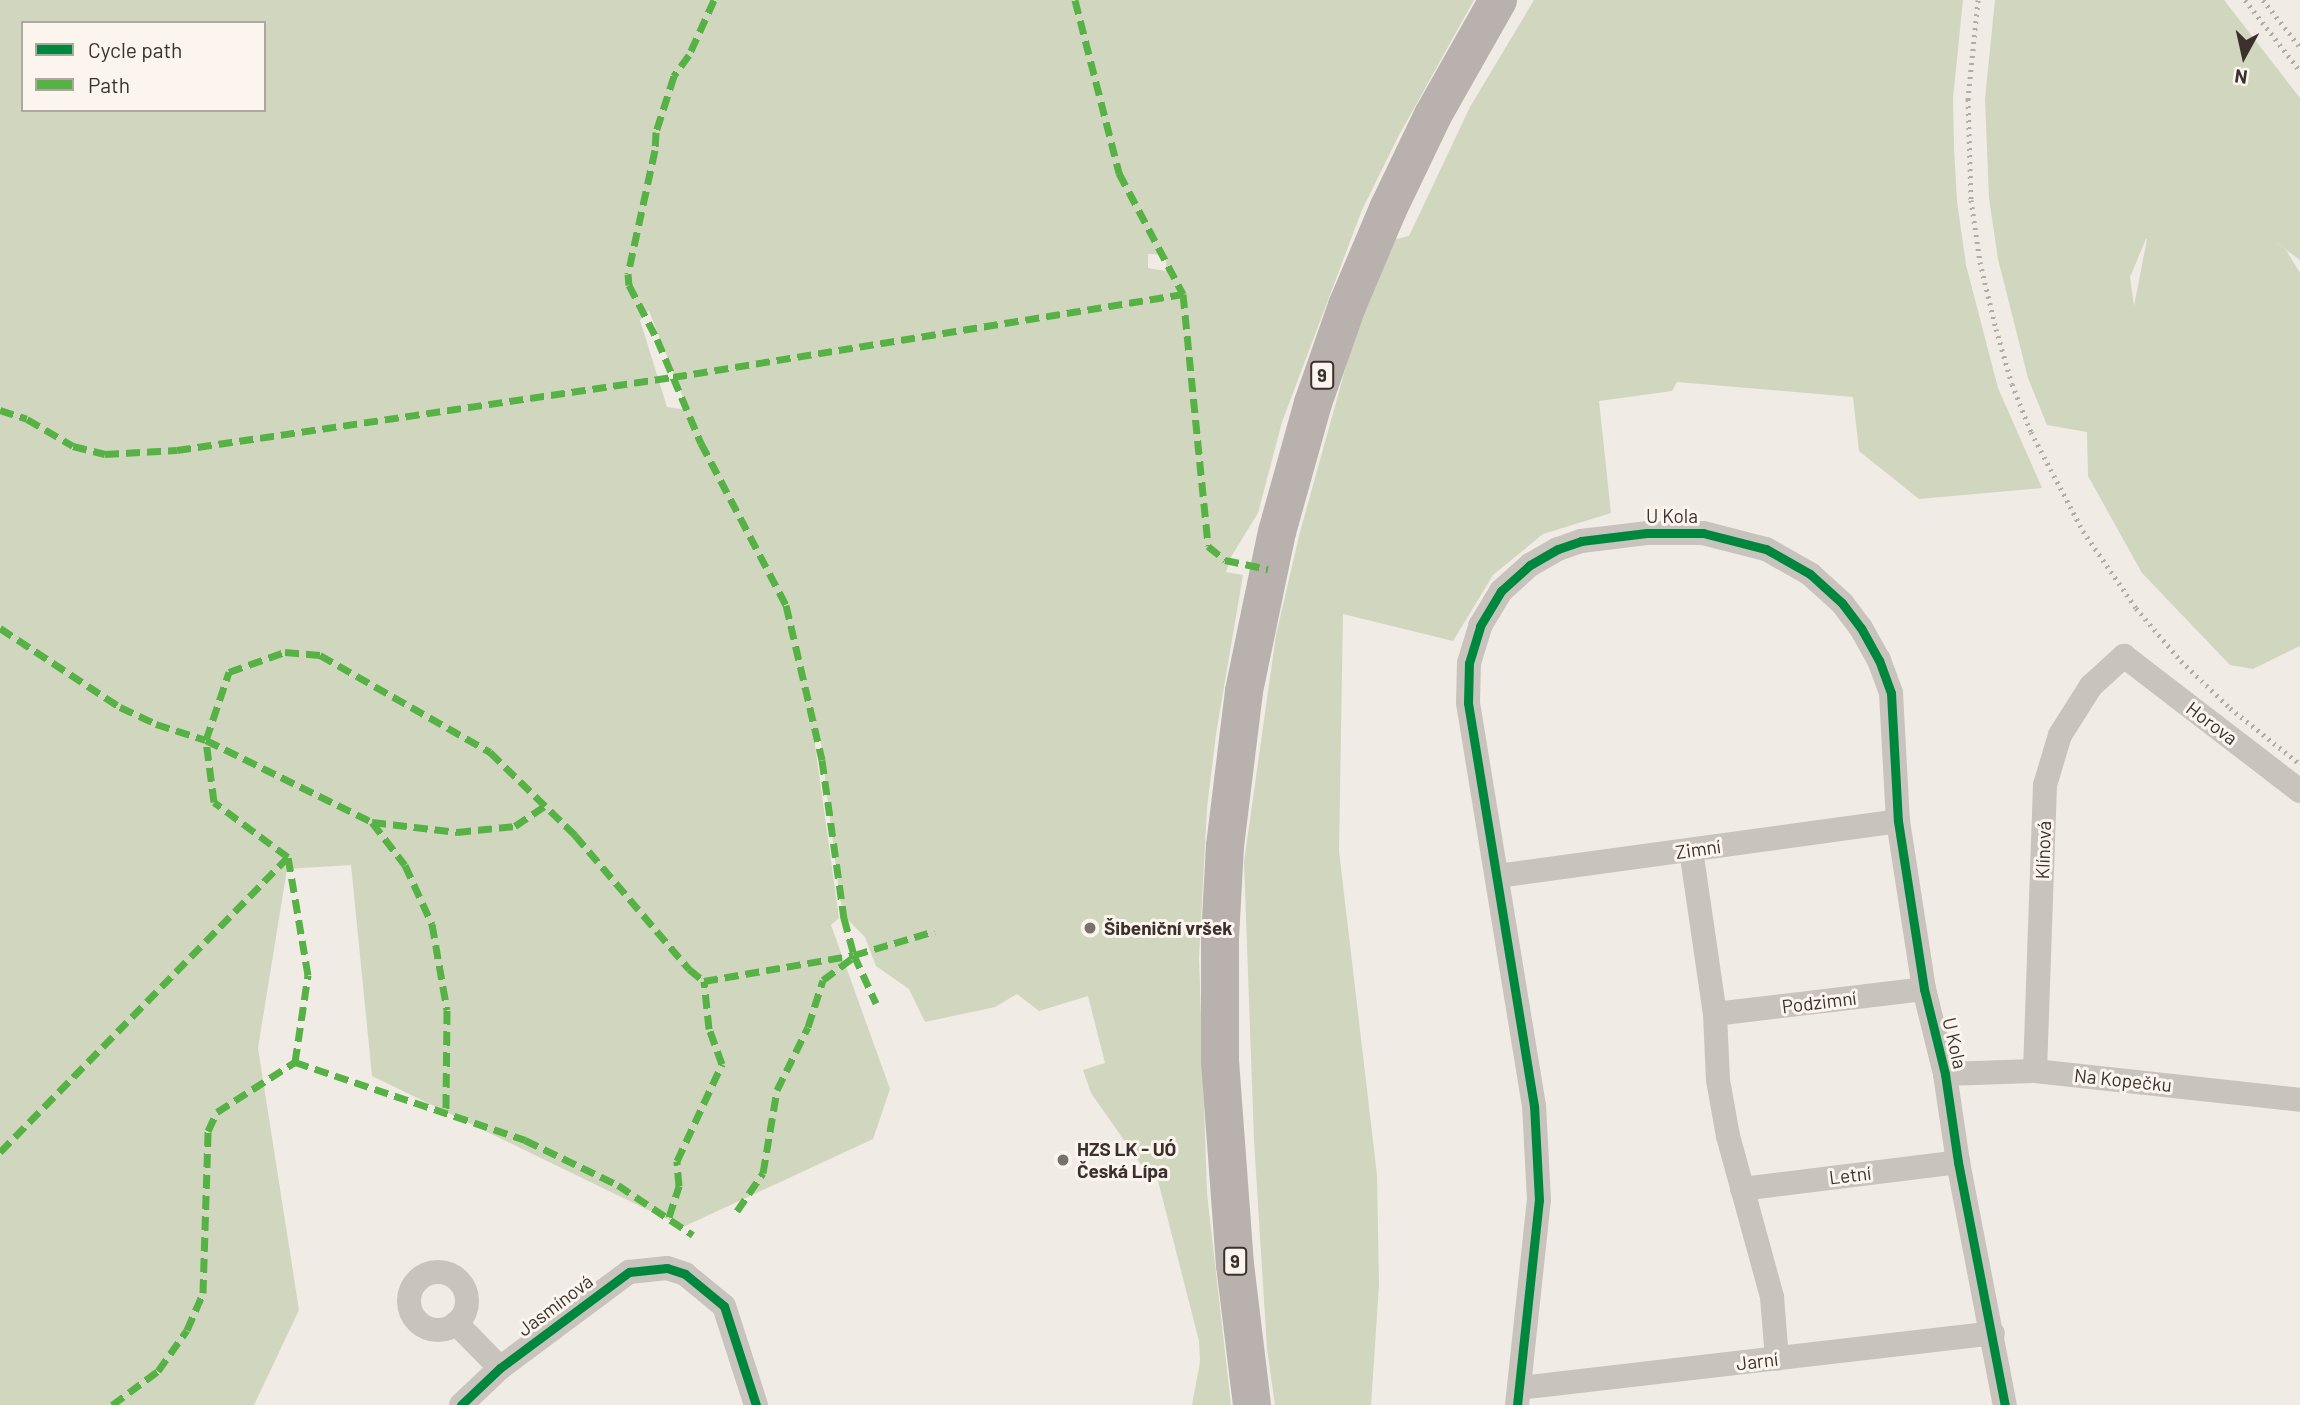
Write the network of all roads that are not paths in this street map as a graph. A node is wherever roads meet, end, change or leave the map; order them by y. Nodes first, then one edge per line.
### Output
1 (1498, 0) edge
2 (2124, 656) joint
3 (2300, 791) edge
4 (1898, 821) junction
5 (1691, 849) junction
6 (1498, 876) junction
7 (1924, 989) junction
8 (1715, 1014) junction
9 (2035, 1070) junction
10 (1945, 1074) junction
11 (2300, 1100) edge
12 (1958, 1162) junction
13 (1742, 1189) junction
14 (456, 1324) dead end
15 (1993, 1333) junction
16 (1777, 1359) junction
17 (500, 1368) junction
18 (1519, 1397) edge
19 (461, 1405) edge
20 (755, 1405) edge
21 (1252, 1405) edge
22 (2005, 1405) edge

1 - 21 main road, 9
2 - 3 street, Horova
2 - 9 street, Klínová
4 - 5 street, Zimní
4 - 6 street, U Kola
4 - 7 street, U Kola
5 - 6 street, Zimní
5 - 8 street
6 - 18 street, U Kola
7 - 8 street, Podzimní
7 - 10 street, U Kola
8 - 13 street
9 - 10 street, Na Kopečku
9 - 11 street, Na Kopečku
10 - 12 street, U Kola
12 - 13 street, Letní
12 - 15 street, U Kola
13 - 16 street
14 - 17 street
15 - 16 street, Jarní
15 - 22 street, U Kola
16 - 18 street, Jarní
17 - 19 street, Jasmínová
17 - 20 street, Jasmínová

